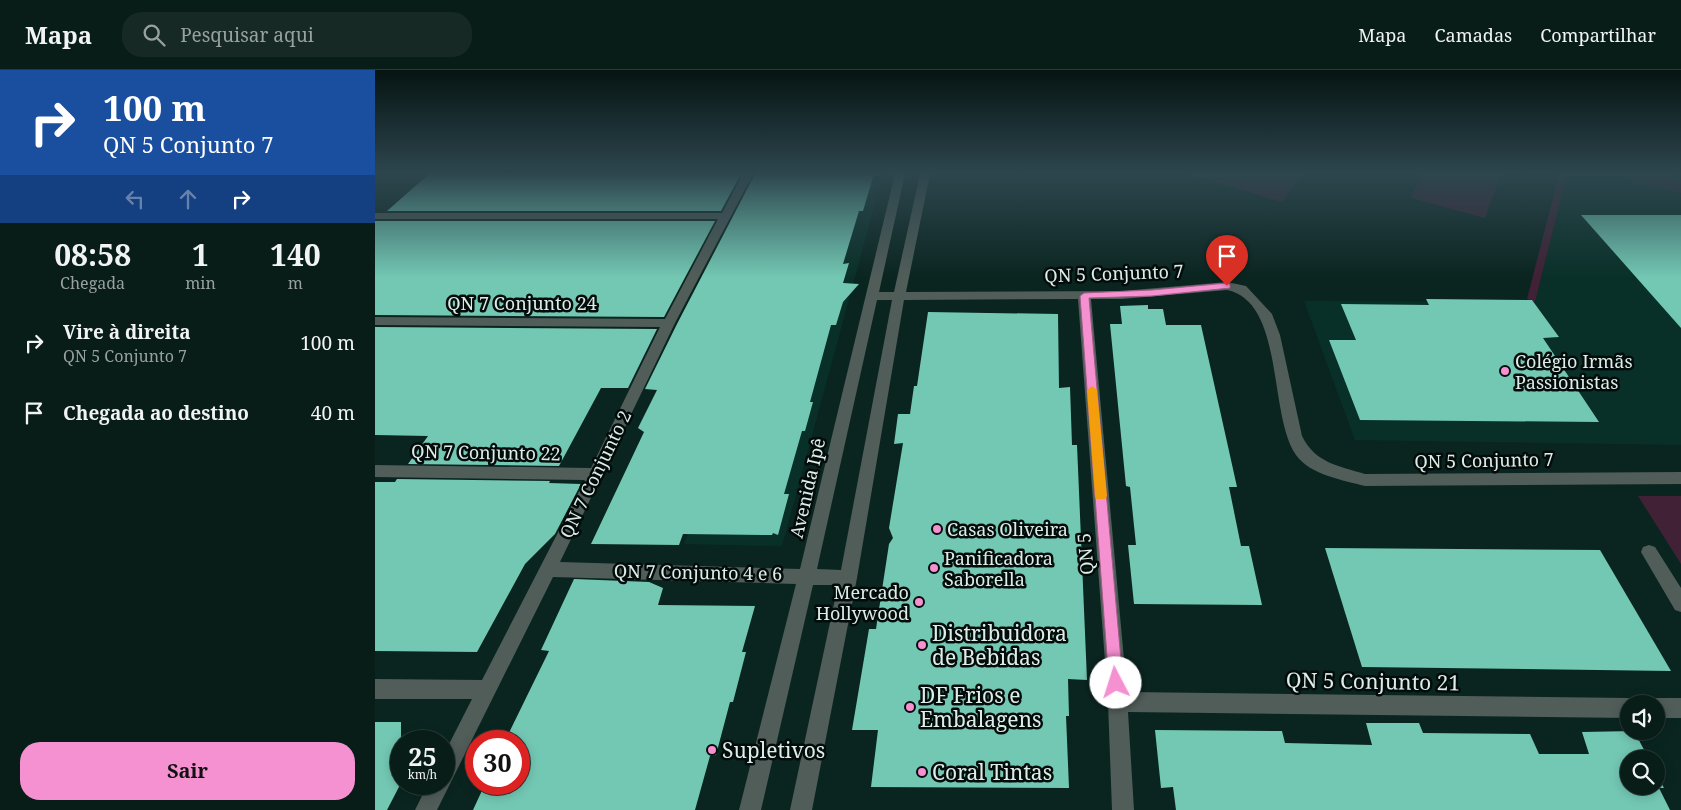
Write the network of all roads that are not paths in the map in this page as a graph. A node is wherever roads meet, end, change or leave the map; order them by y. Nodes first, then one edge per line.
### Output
1 (730, 209) edge
2 (892, 209) edge
3 (918, 209) edge
4 (375, 216) edge
5 (726, 216) junction
6 (873, 296) junction
7 (1084, 296) junction
8 (900, 297) junction
9 (375, 321) edge
10 (669, 323) junction
11 (375, 471) edge
12 (596, 474) junction
13 (1681, 478) edge
14 (1649, 552) dead end
15 (548, 569) junction
16 (807, 575) junction
17 (849, 578) junction
18 (1681, 604) edge
19 (375, 689) edge
20 (486, 690) junction
21 (1117, 702) junction
22 (1620, 708) edge
23 (1665, 708) edge
24 (1681, 708) edge
25 (455, 753) edge
26 (434, 795) edge
27 (426, 810) edge
28 (750, 810) edge
29 (801, 810) edge
30 (1123, 810) edge

1 - 5 street, QN 7 Conjunto 2
2 - 6 street, Avenida Ipê
3 - 8 street
4 - 5 street
5 - 10 street, QN 7 Conjunto 2
6 - 8 street, QN 5 Conjunto 7
6 - 16 street, Avenida Ipê
7 - 8 street, QN 5 Conjunto 7
7 - 13 street, QN 5 Conjunto 7
7 - 21 street, QN 5
8 - 17 street
9 - 10 street, QN 7 Conjunto 24
10 - 12 street, QN 7 Conjunto 2
11 - 12 street, QN 7 Conjunto 22
12 - 15 street, QN 7 Conjunto 2
14 - 18 street
15 - 16 street, QN 7 Conjunto 4 e 6
15 - 20 street, QN 7 Conjunto 2
16 - 17 street, QN 7 Conjunto 4 e 6
16 - 28 street, Avenida Ipê
17 - 29 street
19 - 20 street
20 - 25 street, QN 7 Conjunto 2
21 - 22 street, QN 5 Conjunto 21
21 - 30 street, QN 5
23 - 24 street
26 - 27 street

